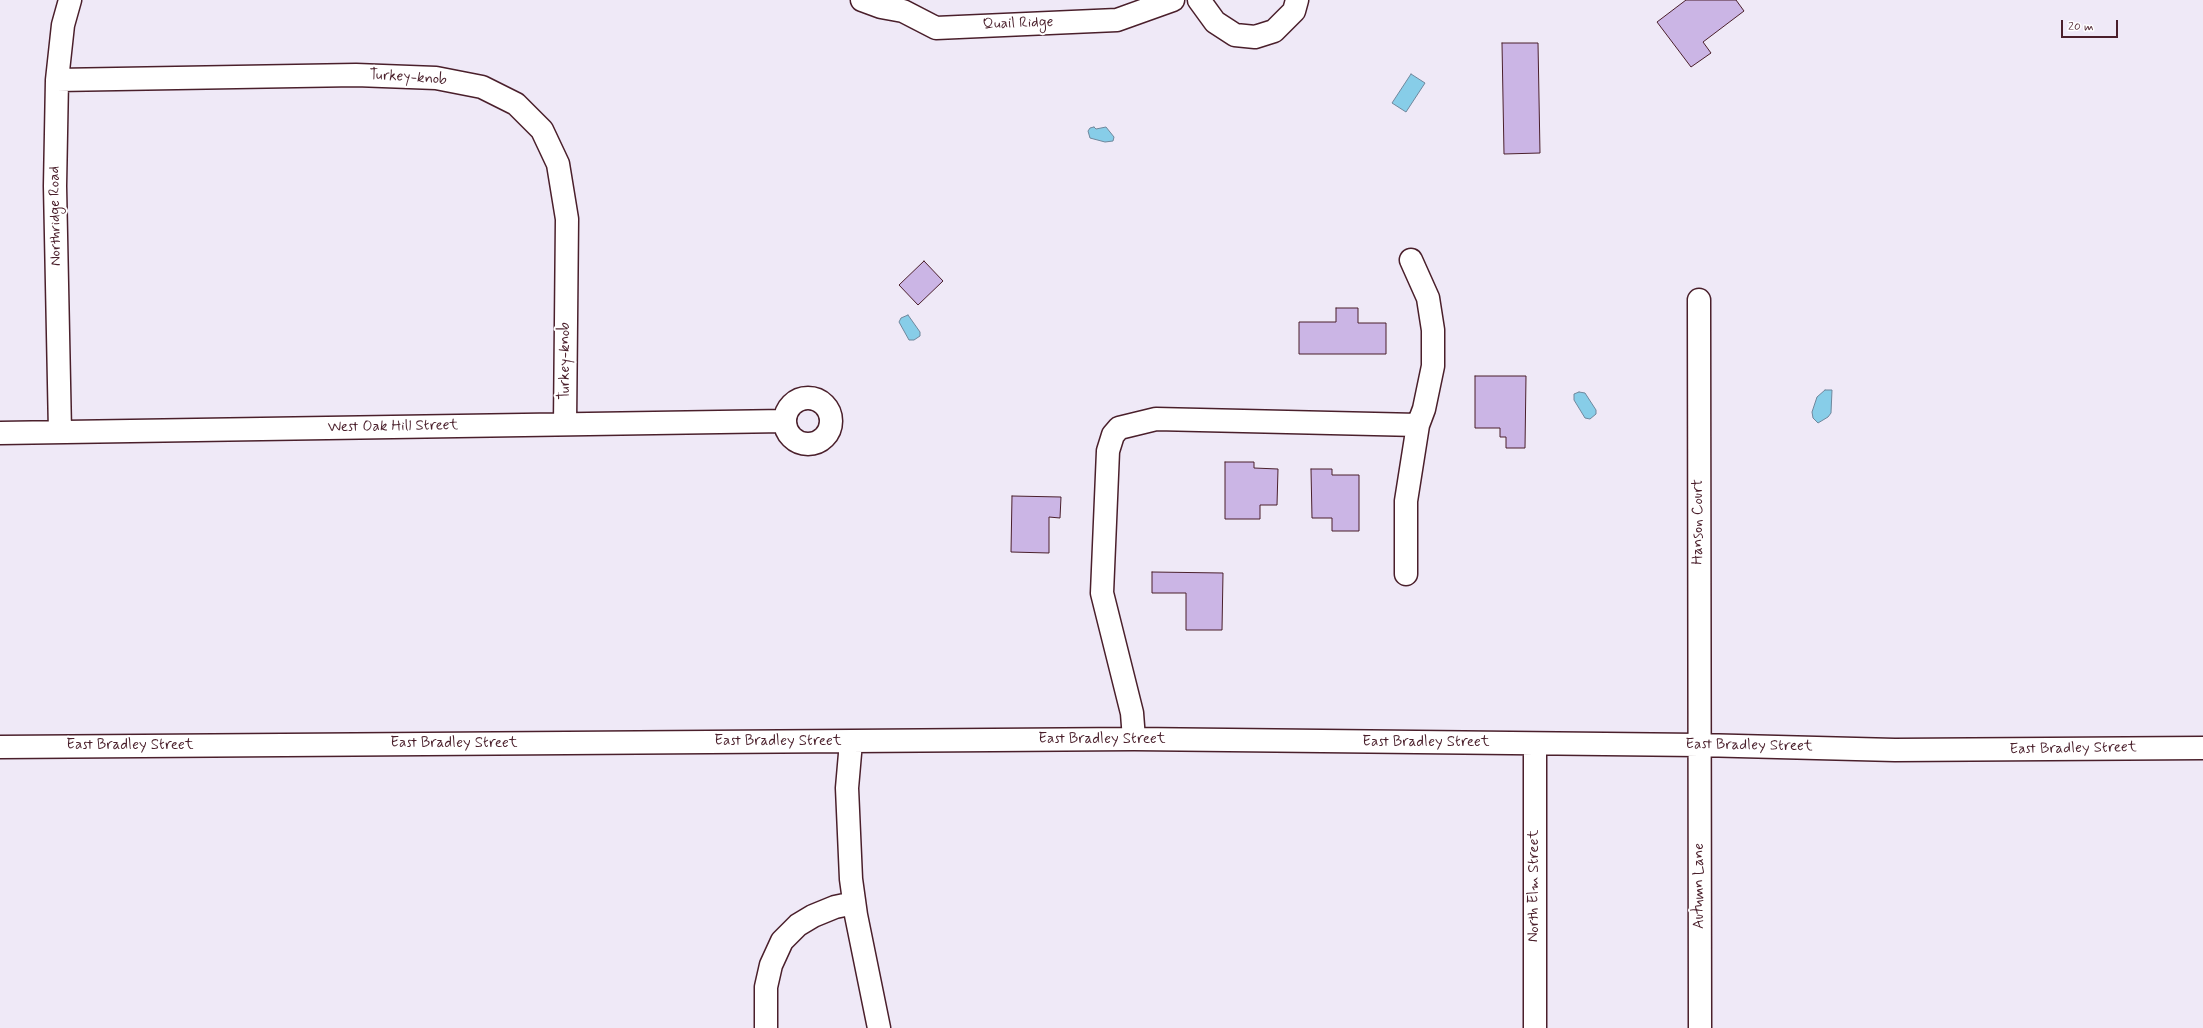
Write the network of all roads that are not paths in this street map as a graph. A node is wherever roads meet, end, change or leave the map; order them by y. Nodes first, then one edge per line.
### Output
1 (70, 0) edge
2 (862, 0) edge
3 (1173, 0) edge
4 (1199, 0) edge
5 (1297, 0) edge
6 (1143, 4) edge
7 (908, 6) edge
8 (57, 80) junction
9 (1411, 260) dead end
10 (1699, 300) dead end
11 (785, 421) dead end
12 (565, 424) junction
13 (1418, 425) junction
14 (60, 432) junction
15 (0, 433) edge
16 (1406, 574) dead end
17 (1134, 739) junction
18 (851, 742) junction
19 (1535, 744) junction
20 (1699, 745) junction
21 (0, 748) edge
22 (2203, 748) edge
23 (854, 903) junction
24 (766, 1028) edge
25 (879, 1028) edge
26 (1535, 1028) edge
27 (1700, 1028) edge

1 - 8 street, Northridge Road
2 - 7 street, Quail Ridge
3 - 6 street, Quail Ridge
4 - 5 street
6 - 7 street, Quail Ridge
8 - 12 street, Turkey-knob
8 - 14 street, Northridge Road
9 - 13 street
10 - 20 street, Hanson Court
11 - 12 street, West Oak Hill Street
12 - 14 street, West Oak Hill Street
13 - 16 street
13 - 17 street
14 - 15 street, West Oak Hill Street
17 - 18 street, East Bradley Street
17 - 19 street, East Bradley Street
18 - 21 street, East Bradley Street
18 - 23 street
19 - 20 street, East Bradley Street
19 - 26 street, North Elm Street
20 - 22 street, East Bradley Street
20 - 27 street, Autumn Lane
23 - 24 street
23 - 25 street

